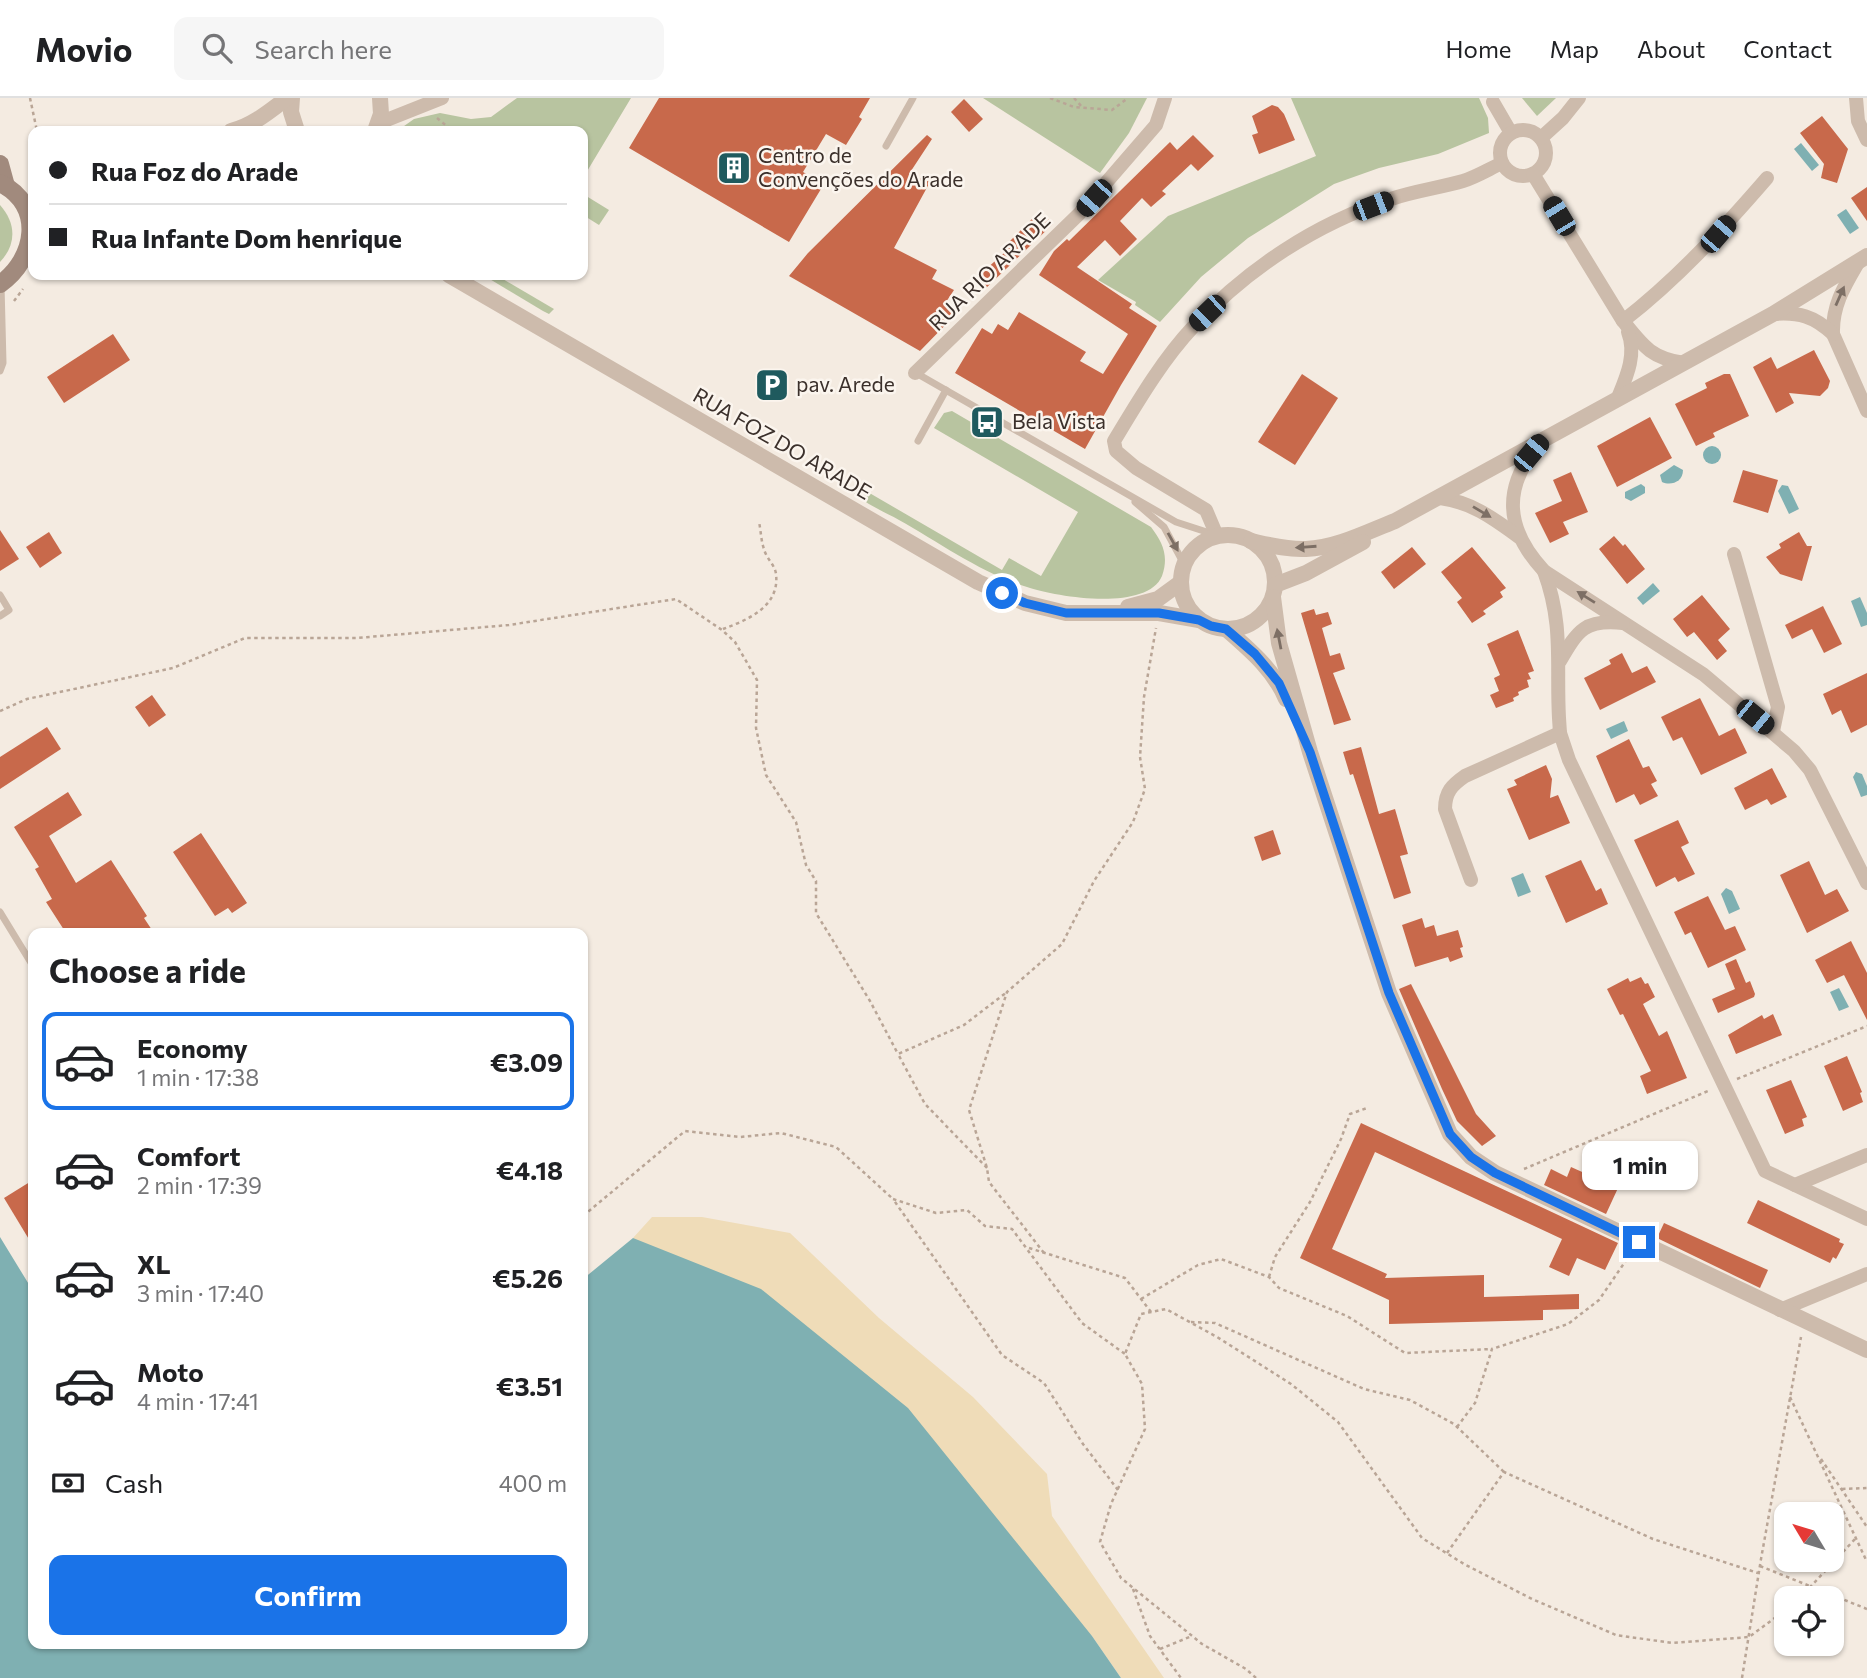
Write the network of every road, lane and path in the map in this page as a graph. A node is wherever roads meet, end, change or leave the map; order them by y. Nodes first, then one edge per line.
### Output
1 (30, 98) edge
2 (290, 98) edge
3 (380, 98) edge
4 (913, 98) edge
5 (1050, 98) edge
6 (1074, 98) edge
7 (1128, 98) edge
8 (1164, 98) edge
9 (1579, 98) edge
10 (1856, 98) edge
11 (431, 101) edge
12 (1493, 102) dead end
13 (1083, 108) junction
14 (36, 126) edge
15 (247, 126) edge
16 (295, 126) edge
17 (377, 126) edge
18 (379, 126) edge
19 (449, 126) edge
20 (1511, 132) junction
21 (1541, 138) junction
22 (1867, 140) edge
23 (886, 146) dead end
24 (1502, 163) junction
25 (0, 164) edge
26 (1534, 174) junction
27 (1767, 178) dead end
28 (14, 191) edge
29 (28, 219) edge
30 (28, 250) edge
31 (1863, 258) edge
32 (458, 280) edge
33 (27, 283) dead end
34 (1, 284) edge
35 (1773, 314) junction
36 (1623, 321) junction
37 (2, 324) junction
38 (1833, 334) junction
39 (1684, 363) junction
40 (0, 371) edge
41 (915, 373) joint
42 (946, 390) junction
43 (1617, 400) junction
44 (1867, 411) edge
45 (918, 441) dead end
46 (1541, 442) junction
47 (1121, 491) junction
48 (1440, 498) junction
49 (1395, 521) junction
50 (759, 522) dead end
51 (1217, 536) junction
52 (1519, 537) junction
53 (1251, 541) junction
54 (1734, 554) dead end
55 (1184, 564) junction
56 (1544, 571) junction
57 (1180, 583) junction
58 (1274, 591) junction
59 (0, 595) edge
60 (1105, 611) junction
61 (1159, 613) junction
62 (0, 616) edge
63 (1199, 620) junction
64 (1628, 624) junction
65 (1226, 629) junction
66 (722, 630) junction
67 (1560, 661) junction
68 (0, 711) edge
69 (1773, 731) junction
70 (1560, 733) junction
71 (1310, 752) junction
72 (1471, 880) dead end
73 (1867, 883) edge
74 (0, 912) edge
75 (28, 958) edge
76 (1007, 992) junction
77 (1867, 1026) edge
78 (898, 1054) junction
79 (1723, 1084) junction
80 (1367, 1108) dead end
81 (1867, 1155) edge
82 (988, 1168) junction
83 (1504, 1177) junction
84 (1795, 1185) junction
85 (894, 1199) junction
86 (588, 1212) edge
87 (1867, 1219) edge
88 (1639, 1242) junction
89 (1026, 1247) junction
90 (1044, 1252) junction
91 (1867, 1274) edge
92 (1269, 1277) junction
93 (1141, 1299) junction
94 (1780, 1310) junction
95 (1151, 1312) junction
96 (1190, 1322) junction
97 (1802, 1336) dead end
98 (1493, 1349) junction
99 (1867, 1350) edge
100 (1125, 1354) junction
101 (1790, 1396) junction
102 (1457, 1427) junction
103 (1815, 1451) junction
104 (1504, 1472) junction
105 (1867, 1488) edge
106 (1841, 1489) junction
107 (1118, 1490) junction
108 (1867, 1527) edge
109 (1856, 1538) junction
110 (1447, 1553) junction
111 (1867, 1562) edge
112 (1760, 1566) junction
113 (1759, 1573) junction
114 (1132, 1586) junction
115 (1808, 1586) edge
116 (1811, 1586) edge
117 (1844, 1600) edge
118 (1867, 1609) edge
119 (1774, 1619) edge
120 (1192, 1636) junction
121 (1749, 1637) junction
122 (1160, 1649) junction
123 (1181, 1678) edge
124 (1256, 1678) edge
125 (1742, 1678) edge

1 - 14 path
2 - 15 street
2 - 16 street
3 - 17 street
4 - 23 lane
5 - 13 path
6 - 13 path
7 - 13 path
8 - 41 street, RUA RIO ARADE
9 - 21 street
10 - 22 street
11 - 18 street
11 - 19 path
12 - 20 street
20 - 21 street
20 - 24 street
21 - 26 street
24 - 26 street
24 - 51 street
25 - 28 main road
26 - 36 street
27 - 36 street
28 - 29 main road
30 - 34 main road
31 - 35 street
38 -> 31 street
32 - 60 street, RUA FOZ DO ARADE
33 - 37 path
34 - 37 lane
35 - 38 street
35 - 39 street
36 - 39 street
36 - 43 street
37 - 40 lane
38 - 44 street
39 - 43 street
41 - 42 lane
42 - 45 lane
42 - 47 lane
43 - 46 street
46 - 48 street
46 - 52 street
47 - 51 lane
47 -> 55 lane
48 - 49 street
48 -> 52 street
49 -> 53 street
49 - 58 street
50 - 66 path
51 - 53 street
51 - 55 street
52 - 56 street
53 - 58 street
54 - 69 street
55 - 57 street
64 -> 56 street
56 - 67 street
57 - 60 street, RUA FOZ DO ARADE
57 - 63 street
58 - 65 street
71 -> 58 street
59 - 62 lane
60 - 61 street, RUA FOZ DO ARADE
61 - 63 street, RUA FOZ DO ARADE
61 - 76 path
63 - 65 street, RUA FOZ DO ARADE
64 - 67 street
64 - 69 street
65 - 71 street, RUA FOZ DO ARADE
66 - 68 path
66 - 78 path
67 - 70 street
69 - 73 street
70 - 72 street
70 - 79 street
71 - 83 street
74 - 75 lane
76 - 78 path
76 - 82 path
77 - 79 path
78 - 82 path
79 - 83 path
79 - 84 street
80 - 92 path
81 - 84 street
82 - 90 path
83 - 88 street
84 - 87 street
85 - 86 path
85 - 89 path
85 - 107 path
88 - 94 street
88 - 98 path
89 - 90 path
89 - 100 path
90 - 93 path
91 - 94 street
92 - 93 path
92 - 98 path
93 - 95 path
94 - 99 street
95 - 96 path
95 - 100 path
96 - 102 path
96 - 110 path
97 - 101 path
98 - 102 path
100 - 107 path
101 - 103 path
101 - 112 path
102 - 104 path
103 - 106 path
103 - 109 path
104 - 110 path
104 - 113 path
105 - 106 path
106 - 108 path
107 - 114 path
109 - 111 path
109 - 116 path
110 - 121 path
112 - 113 path
112 - 115 path
113 - 121 path
114 - 120 path
114 - 122 path
117 - 118 path
119 - 121 path
120 - 122 path
120 - 124 path
121 - 125 path
122 - 123 path

